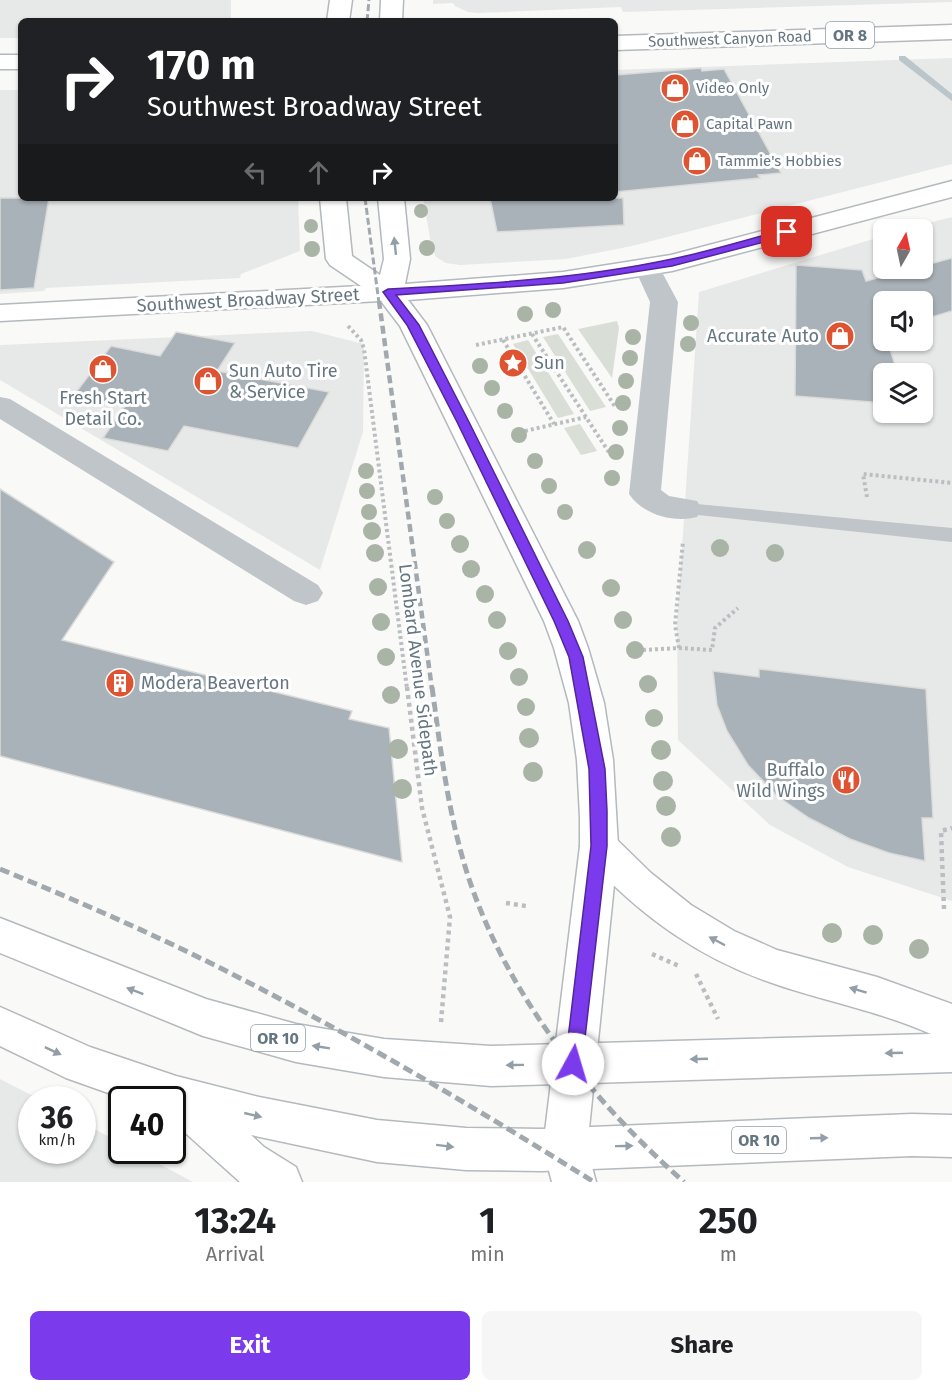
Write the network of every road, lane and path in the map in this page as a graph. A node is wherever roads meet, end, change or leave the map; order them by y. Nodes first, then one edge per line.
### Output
1 (341, 0) edge
2 (392, 0) edge
3 (338, 18) edge
4 (391, 18) edge
5 (950, 34) edge
6 (618, 43) edge
7 (0, 62) edge
8 (18, 62) edge
9 (952, 189) edge
10 (333, 201) edge
11 (390, 201) edge
12 (647, 267) junction
13 (388, 292) junction
14 (0, 313) edge
15 (345, 324) dead end
16 (532, 334) junction
17 (503, 340) junction
18 (476, 345) dead end
19 (0, 406) edge
20 (617, 410) dead end
21 (586, 417) junction
22 (554, 424) junction
23 (525, 431) dead end
24 (610, 454) dead end
25 (952, 483) edge
26 (867, 497) dead end
27 (686, 510) junction
28 (952, 536) edge
29 (306, 593) dead end
30 (738, 608) dead end
31 (679, 648) junction
32 (643, 650) dead end
33 (952, 828) edge
34 (599, 846) junction
35 (506, 903) dead end
36 (526, 906) dead end
37 (944, 909) dead end
38 (0, 935) edge
39 (652, 954) dead end
40 (441, 1023) dead end
41 (952, 1024) edge
42 (0, 1026) edge
43 (722, 1026) dead end
44 (952, 1053) edge
45 (573, 1064) junction
46 (146, 1086) edge
47 (186, 1099) edge
48 (186, 1105) edge
49 (952, 1136) edge
50 (562, 1171) edge
51 (280, 1182) edge

1 - 3 street
2 - 4 street
5 - 6 street, Southwest Canyon Road / OR 8
7 - 8 street
9 - 12 street, Southwest Broadway Street
10 - 13 street
13 -> 11 street
12 - 13 street, Southwest Broadway Street
12 - 27 street
13 - 14 street, Southwest Broadway Street
13 - 34 street
15 - 40 path, Lombard Avenue Sidepath
16 - 17 path
16 - 20 path
16 - 21 path
17 - 18 path
17 - 22 path
19 - 29 street
21 - 22 path
21 - 24 path
22 - 23 path
25 - 26 path
27 - 28 lane
27 - 31 path
30 - 31 path
31 - 32 path
33 - 37 path
41 -> 34 street
34 - 45 street
35 - 36 path
45 -> 38 street, OR 10
39 - 43 path
42 -> 46 street, OR 10
44 -> 45 street, OR 10
45 - 50 street
47 -> 50 street, OR 10
48 - 51 street
50 -> 49 street, OR 10

